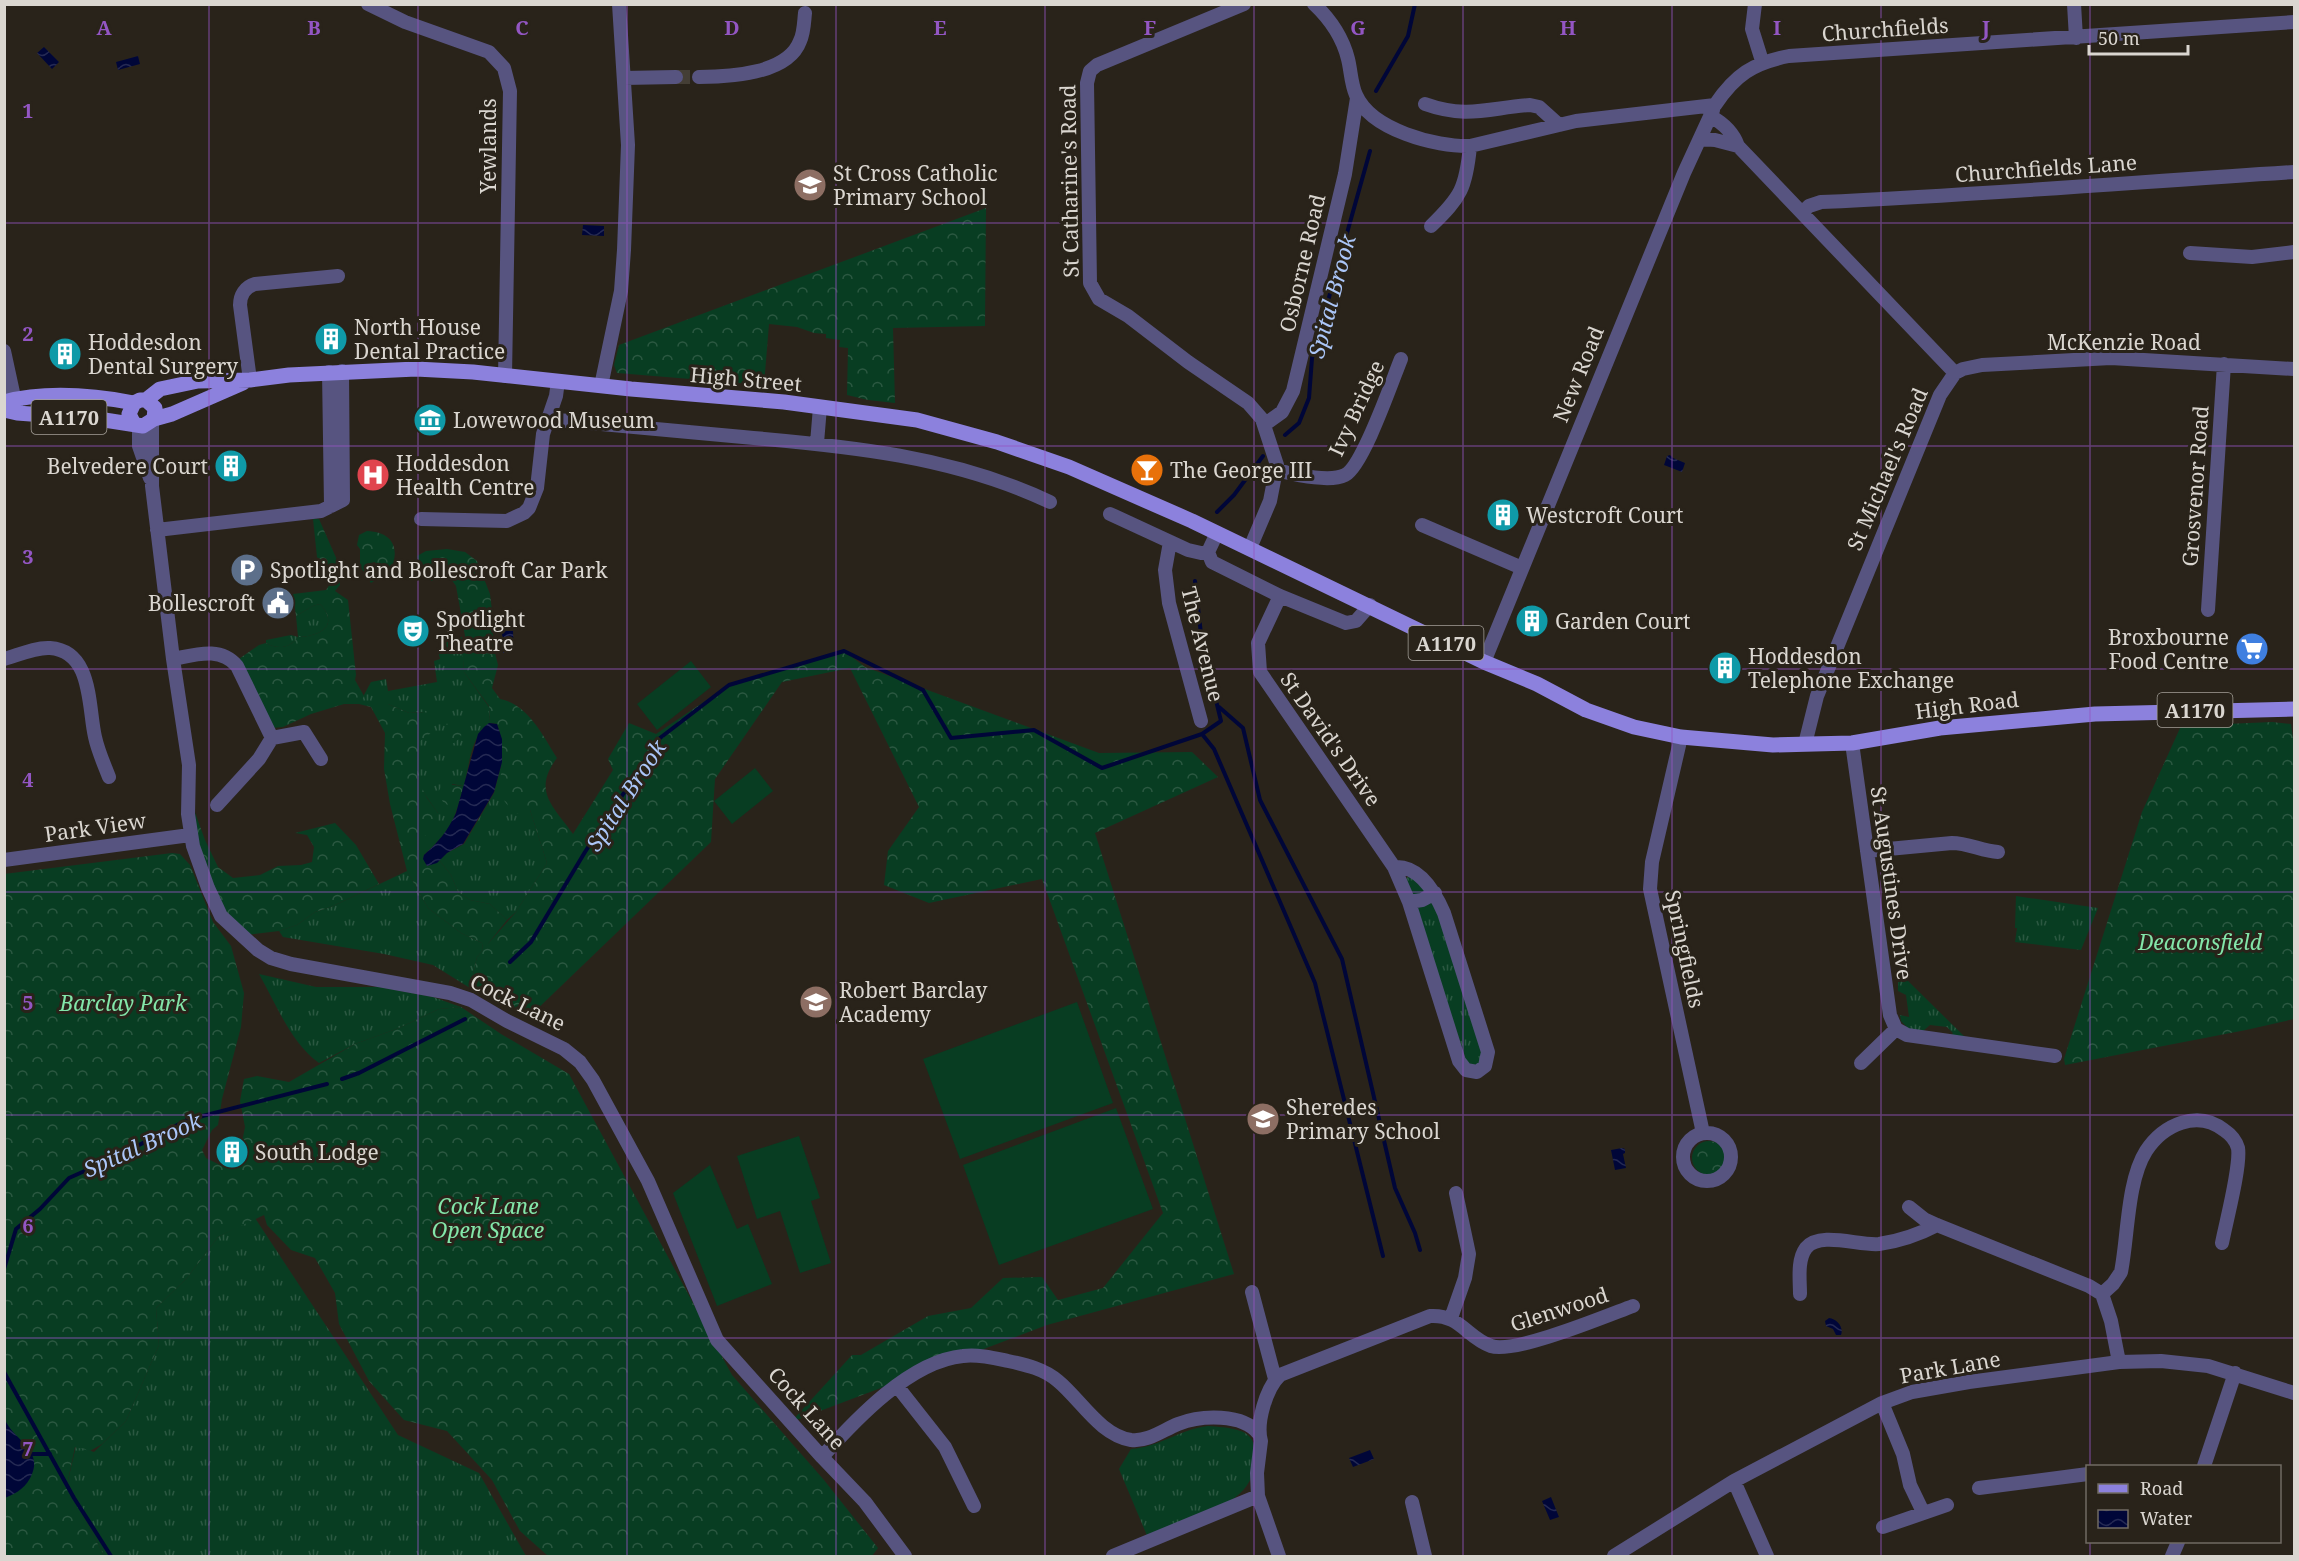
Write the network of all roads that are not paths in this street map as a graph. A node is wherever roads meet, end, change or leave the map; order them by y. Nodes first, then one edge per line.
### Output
1 (368, 4) edge
2 (619, 4) edge
3 (1244, 4) edge
4 (1314, 4) edge
5 (1755, 4) edge
6 (2074, 4) edge
7 (805, 13) dead end
8 (2295, 22) edge
9 (2076, 38) junction
10 (1762, 62) junction
11 (676, 77) tunnel mouth
12 (699, 77) tunnel mouth
13 (624, 78) junction
14 (1357, 98) junction
15 (1425, 104) dead end
16 (1713, 111) junction
17 (1559, 125) junction
18 (1700, 139) junction
19 (1470, 146) junction
20 (1738, 146) junction
21 (2295, 172) edge
22 (1803, 212) junction
23 (1431, 226) dead end
24 (2295, 252) edge
25 (2190, 253) dead end
26 (338, 276) dead end
27 (4, 351) edge
28 (1401, 359) dead end
29 (2224, 364) junction
30 (2295, 369) edge
31 (336, 372) junction
32 (1955, 373) junction
33 (505, 376) junction
34 (250, 380) junction
35 (558, 381) junction
36 (601, 386) junction
37 (140, 402) junction
38 (10, 406) edge
39 (820, 407) junction
40 (547, 420) junction
41 (145, 423) junction
42 (1264, 425) junction
43 (817, 443) junction
44 (1276, 471) junction
45 (1050, 502) dead end
46 (1110, 514) dead end
47 (421, 519) dead end
48 (1422, 525) dead end
49 (157, 530) junction
50 (1217, 533) junction
51 (1170, 542) junction
52 (1250, 548) junction
53 (1208, 552) junction
54 (1522, 568) junction
55 (1280, 596) junction
56 (1370, 605) junction
57 (2208, 610) dead end
58 (4, 659) edge
59 (173, 659) junction
60 (1484, 662) junction
61 (2295, 709) edge
62 (1201, 721) dead end
63 (1681, 737) junction
64 (272, 738) junction
65 (1852, 743) junction
66 (1805, 744) junction
67 (321, 759) dead end
68 (109, 777) dead end
69 (218, 805) dead end
70 (190, 835) junction
71 (1867, 851) junction
72 (1998, 852) dead end
73 (4, 860) edge
74 (1394, 867) junction
75 (1436, 893) junction
76 (1409, 902) junction
77 (1896, 1029) junction
78 (2055, 1056) dead end
79 (1861, 1063) dead end
80 (1703, 1133) dead end
81 (1456, 1193) dead end
82 (1909, 1206) dead end
83 (1937, 1225) junction
84 (2222, 1243) dead end
85 (1252, 1292) dead end
86 (1800, 1294) dead end
87 (2102, 1294) junction
88 (1634, 1306) dead end
89 (1451, 1318) junction
90 (2119, 1362) junction
91 (2235, 1373) junction
92 (1275, 1379) junction
93 (897, 1386) junction
94 (2295, 1393) edge
95 (1882, 1402) junction
96 (1259, 1434) junction
97 (822, 1457) junction
98 (2205, 1465) edge
99 (2086, 1474) edge
100 (1734, 1481) junction
101 (1979, 1488) dead end
102 (1258, 1496) junction
103 (1412, 1502) dead end
104 (1947, 1505) dead end
105 (974, 1506) dead end
106 (1923, 1512) junction
107 (1883, 1527) dead end
108 (2178, 1543) edge
109 (905, 1557) edge
110 (1113, 1557) edge
111 (1279, 1557) edge
112 (1425, 1557) edge
113 (1614, 1557) edge
114 (1767, 1557) edge
115 (2172, 1557) edge

1 - 33 street, Yewlands
2 - 13 street
3 - 42 street, St Catharine's Road
4 - 14 street
5 - 10 street
6 - 9 street
7 - 12 street
8 - 9 street, Churchfields
9 - 10 street, Churchfields
10 - 16 street, Churchfields
11 - 13 street
13 - 36 street
14 - 19 street
14 - 42 street, Osborne Road
15 - 17 street
16 - 17 street
16 - 18 street, New Road
16 - 20 street, St Michael's Road
17 - 19 street
18 - 20 street
18 - 54 street, New Road
19 - 23 street
20 - 22 street, St Michael's Road
21 - 22 street, Churchfields Lane
22 - 32 street, St Michael's Road
24 - 25 street
26 - 34 street
27 - 38 street
28 - 44 street, Ivy Bridge
29 - 30 street, McKenzie Road
29 - 32 street, McKenzie Road
29 - 57 street, Grosvenor Road
31 - 33 main road, High Street / A1170
31 - 34 main road, High Street / A1170
31 - 49 street
32 - 66 street, St Michael's Road
33 - 35 main road, High Street / A1170
34 - 37 main road, High Street
34 - 41 main road, High Street
35 - 36 main road, High Street / A1170
35 - 40 street
36 - 39 main road, High Street / A1170
37 - 38 main road, A1170
37 - 41 main road
37 - 41 main road
38 - 41 main road, High Street / A1170
39 - 43 street
39 - 50 main road, High Street / A1170
40 - 43 street
40 - 47 street
41 - 49 street, Cock Lane
42 - 44 street, St Catharine's Road
43 - 45 street
44 - 52 street, St Catharine's Road
46 - 51 street, The Avenue
48 - 54 street
49 - 59 street, Cock Lane
50 - 52 main road, A1170
50 - 53 street
51 - 53 street, The Avenue
51 - 62 street, The Avenue
52 - 56 main road, A1170
53 - 55 street
54 - 60 street, New Road
55 - 56 street
55 - 74 street, St David's Drive
56 - 60 main road, A1170
58 - 68 street
59 - 64 street
59 - 70 street, Cock Lane
60 - 63 main road, A1170
61 - 65 main road, High Road / A1170
63 - 66 main road, High Road / A1170
63 - 80 street, Springfields
64 - 67 street
64 - 69 street
65 - 66 main road, High Road / A1170
65 - 71 street, St Augustines Drive
70 - 73 street, Park View
70 - 97 street, Cock Lane
71 - 72 street
71 - 77 street, St Augustines Drive
74 - 75 street, St David's Drive
74 - 76 street, St David's Drive
75 - 76 street
75 - 76 street, St David's Drive
77 - 78 street
77 - 79 street
81 - 89 street
82 - 83 street
83 - 86 street
83 - 87 street
84 - 87 street
85 - 92 street
87 - 90 street
88 - 89 street, Glenwood
89 - 92 street
90 - 91 street, Park Lane
90 - 95 street, Park Lane
91 - 94 street, Park Lane
91 - 98 street
92 - 96 street
93 - 96 street
93 - 97 street
93 - 105 street
95 - 100 street, Park Lane
95 - 106 street
96 - 102 street
97 - 109 street, Cock Lane
99 - 101 street
100 - 113 street, Park Lane
100 - 114 street
102 - 110 street
102 - 111 street
103 - 112 street
104 - 106 street
106 - 107 street
108 - 115 street

